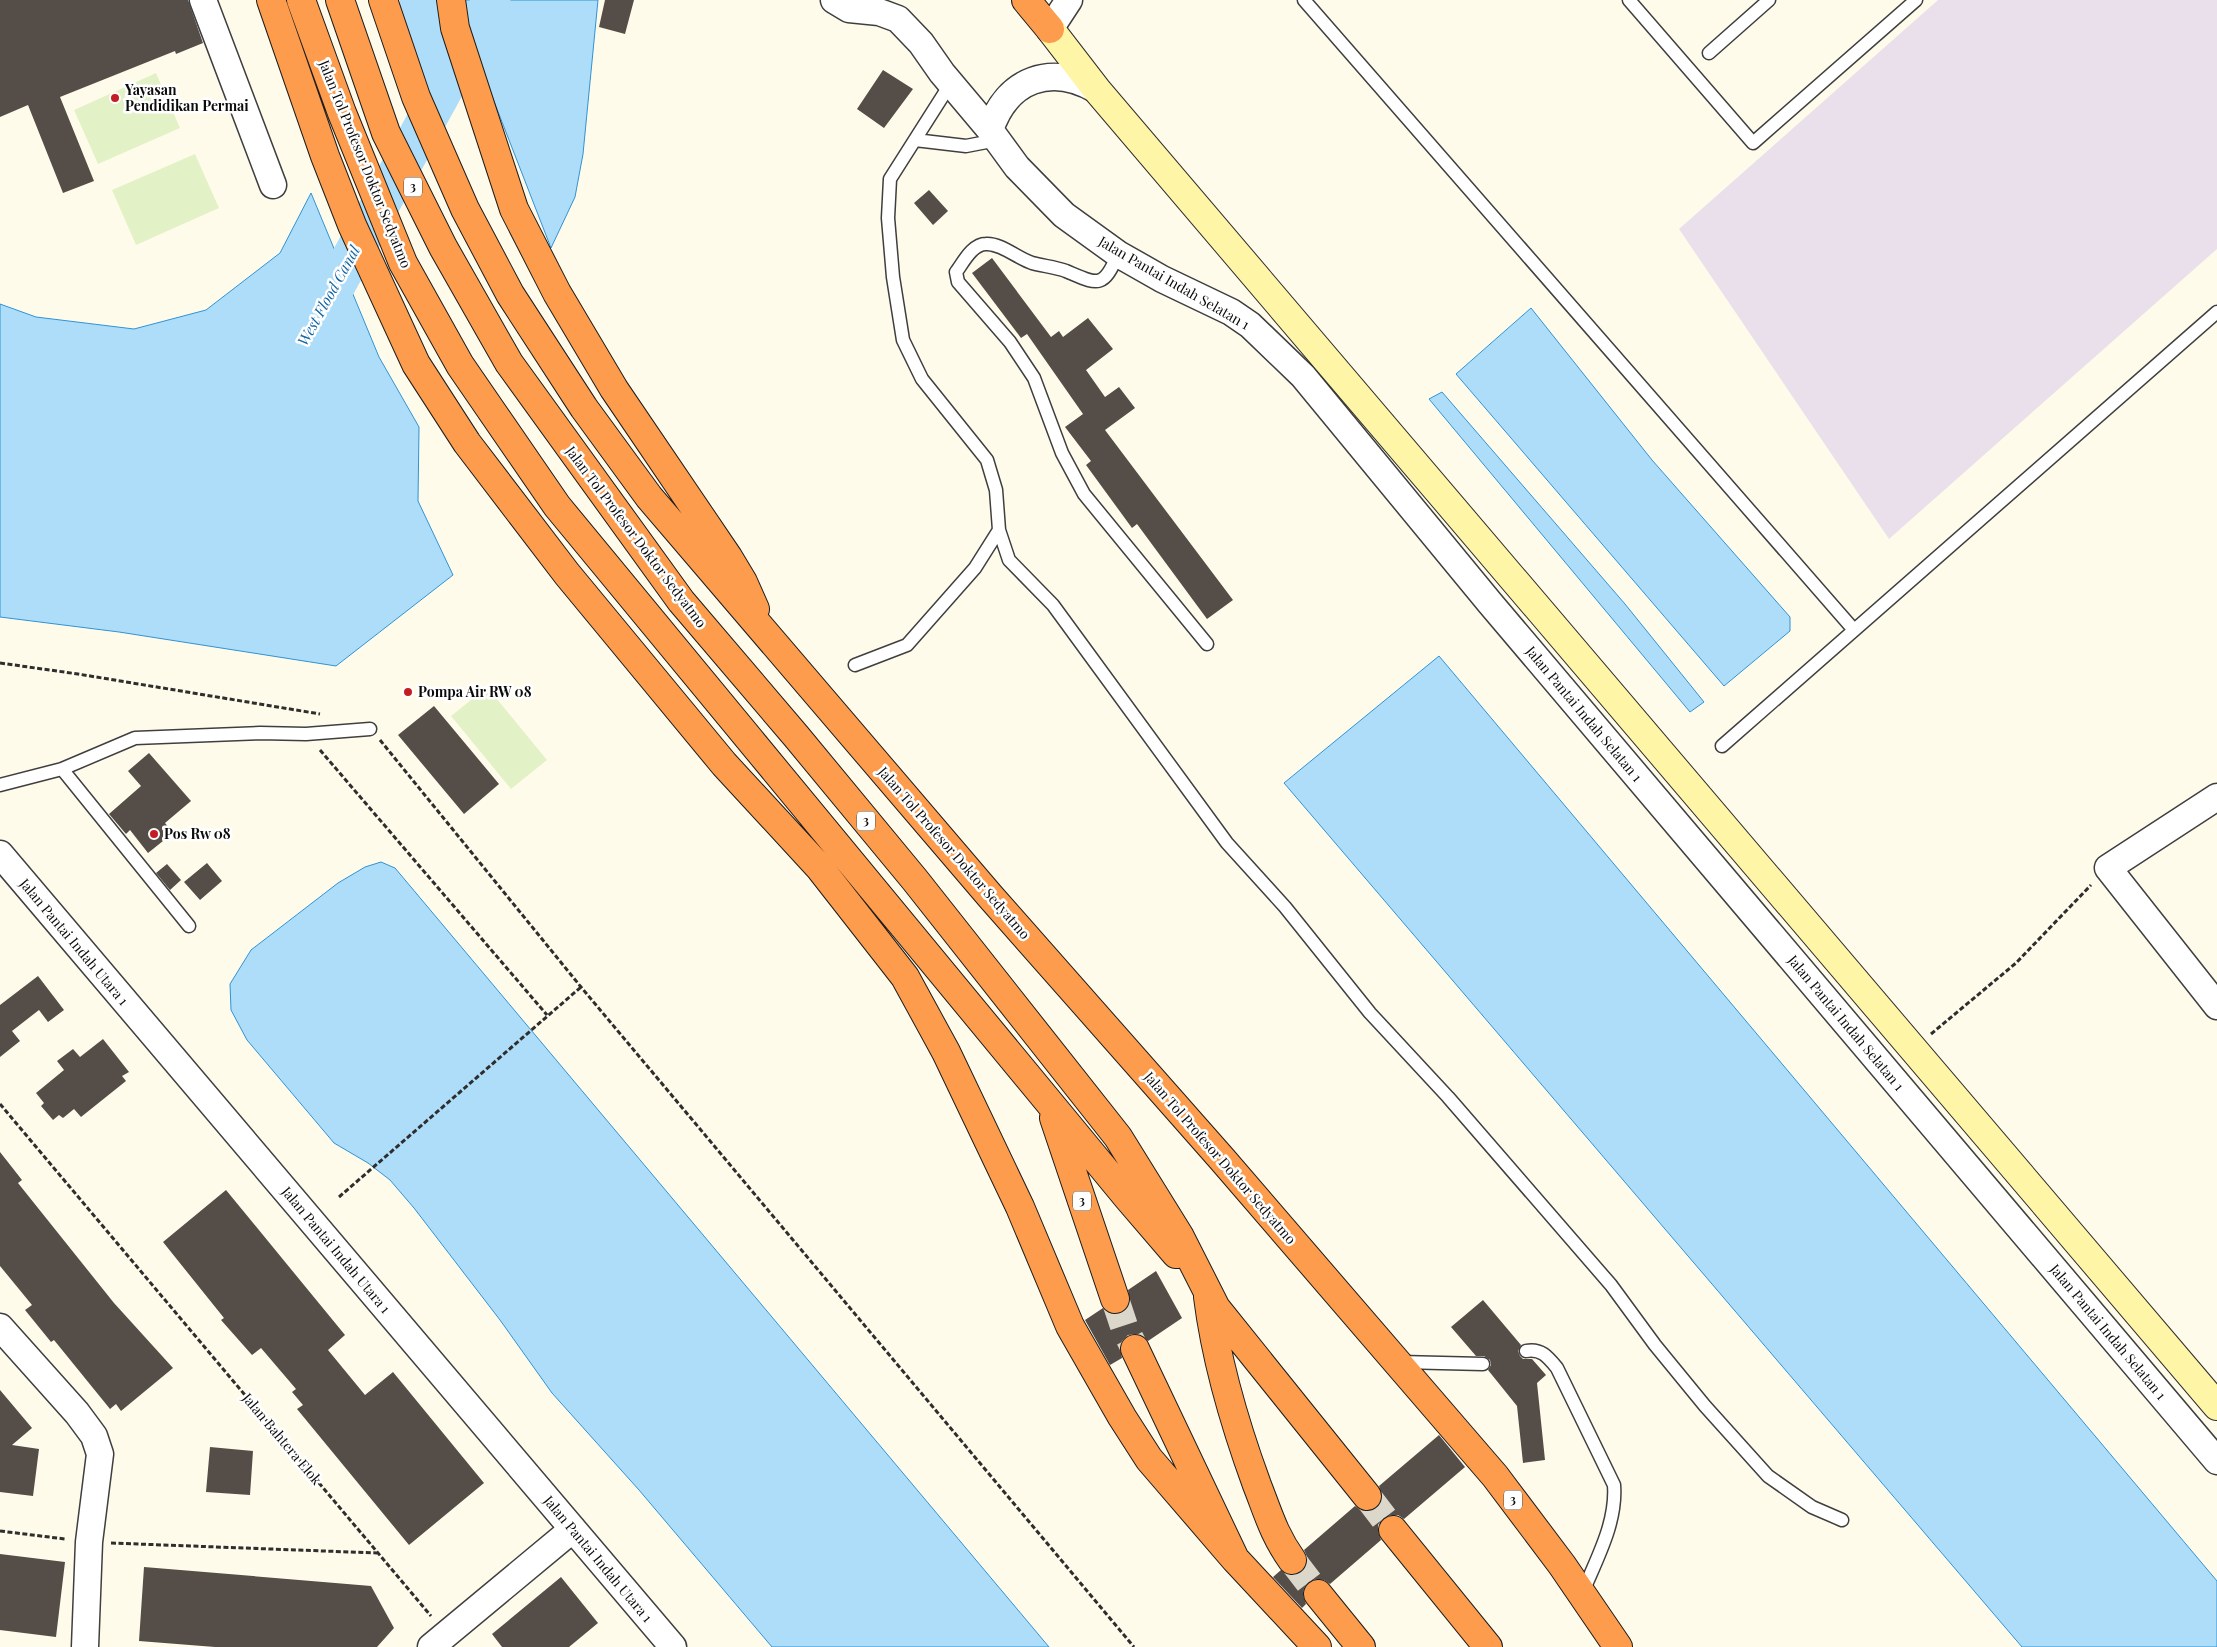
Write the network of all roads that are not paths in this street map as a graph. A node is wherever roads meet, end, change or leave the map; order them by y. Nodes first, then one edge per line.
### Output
1 (203, 0) edge
2 (271, 0) edge
3 (301, 0) edge
4 (340, 0) edge
5 (383, 0) edge
6 (451, 0) edge
7 (834, 0) edge
8 (1026, 0) edge
9 (1304, 0) edge
10 (1629, 0) edge
11 (1769, 0) edge
12 (1916, 0) edge
13 (1061, 13) edge
14 (1709, 53) dead end
15 (951, 84) junction
16 (1097, 90) junction
17 (993, 135) junction
18 (916, 140) junction
19 (273, 185) dead end
20 (1118, 254) junction
21 (2217, 312) edge
22 (999, 530) junction
23 (764, 630) junction
24 (1854, 630) junction
25 (1207, 644) dead end
26 (855, 665) dead end
27 (370, 729) road end
28 (1722, 746) dead end
29 (62, 770) junction
30 (0, 785) edge
31 (2217, 797) edge
32 (0, 854) edge
33 (189, 926) dead end
34 (2217, 1006) edge
35 (1048, 1102) junction
36 (1207, 1290) junction
37 (1115, 1299) tunnel mouth
38 (0, 1327) edge
39 (1135, 1349) tunnel mouth
40 (1526, 1351) dead end
41 (1398, 1362) junction
42 (1483, 1364) dead end
43 (2217, 1406) edge
44 (2217, 1461) edge
45 (1367, 1496) tunnel mouth
46 (1842, 1520) dead end
47 (573, 1529) junction
48 (1393, 1530) tunnel mouth
49 (1235, 1559) junction
50 (1292, 1560) tunnel mouth
51 (1318, 1594) tunnel mouth
52 (1582, 1594) junction
53 (439, 1641) edge
54 (85, 1647) edge
55 (673, 1647) edge
56 (1317, 1647) edge
57 (1361, 1647) edge
58 (1488, 1647) edge
59 (1618, 1647) edge

1 - 19 street
2 - 49 highway
3 - 35 highway, Jalan Tol Profesor Doktor Sedyatmo / 3
4 - 36 highway, Jalan Tol Profesor Doktor Sedyatmo / 3
5 - 23 highway, Jalan Tol Profesor Doktor Sedyatmo / 3
6 - 23 highway
7 - 15 street, Jalan Pantai Indah Selatan 1
8 - 13 highway
9 - 24 lane
10 - 12 lane
11 - 14 lane
13 - 16 street
15 - 17 street, Jalan Pantai Indah Selatan 1
15 - 18 lane
16 - 17 street
16 - 43 street
17 - 18 lane
17 - 20 street, Jalan Pantai Indah Selatan 1
18 - 22 lane
20 - 25 lane
20 - 44 street, Jalan Pantai Indah Selatan 1
21 - 24 lane
22 - 26 lane
22 - 46 lane
23 - 41 highway, Jalan Tol Profesor Doktor Sedyatmo / 3
24 - 28 lane
27 - 29 lane
29 - 30 lane
29 - 33 lane
31 - 34 street
32 - 47 street, Jalan Pantai Indah Utara 1
35 - 36 highway, Jalan Tol Profesor Doktor Sedyatmo / 3
35 - 37 highway, Jalan Tol Profesor Doktor Sedyatmo / 3
36 - 45 highway, Jalan Tol Profesor Doktor Sedyatmo / 3
36 - 50 highway
38 - 54 street
39 - 49 highway
40 - 52 lane
41 - 42 lane
41 - 52 highway, Jalan Tol Profesor Doktor Sedyatmo / 3
47 - 53 street
47 - 55 street, Jalan Pantai Indah Utara 1
48 - 58 highway
49 - 56 highway
51 - 57 highway
52 - 59 highway, Jalan Tol Profesor Doktor Sedyatmo / 3

